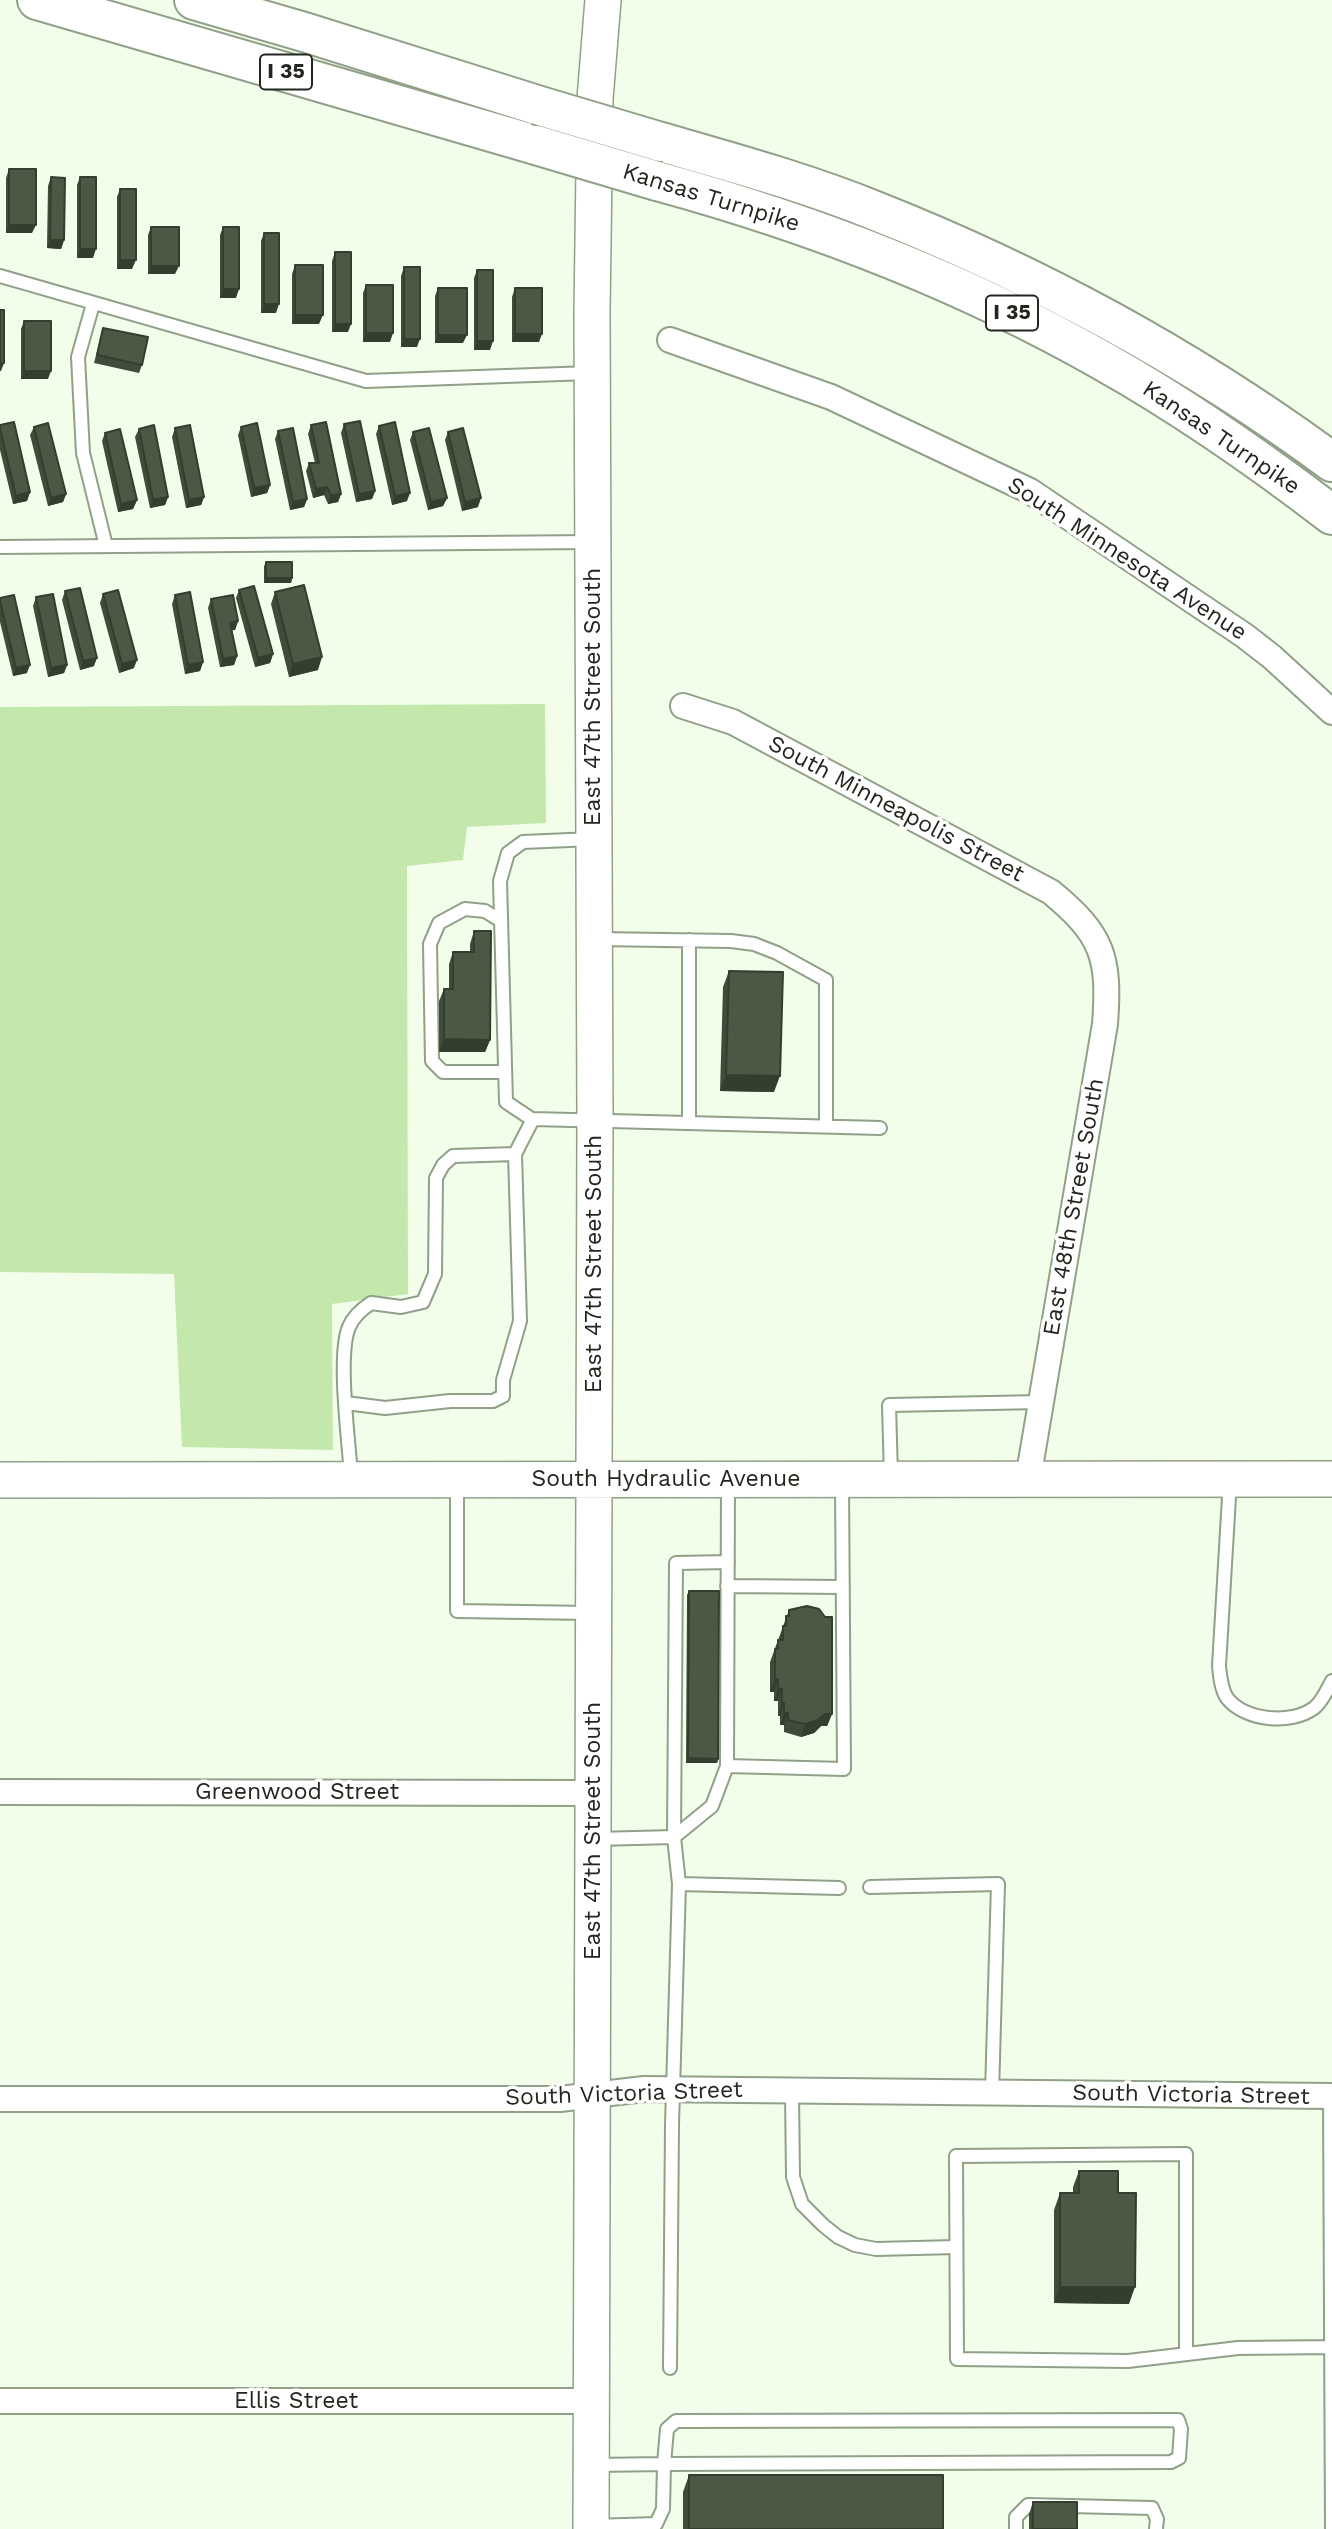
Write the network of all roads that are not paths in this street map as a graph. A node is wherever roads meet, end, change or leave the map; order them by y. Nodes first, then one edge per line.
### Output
1 (37, 0) edge
2 (194, 0) edge
3 (603, 0) edge
4 (0, 276) edge
5 (93, 303) junction
6 (670, 340) dead end
7 (592, 373) junction
8 (1332, 462) edge
9 (1332, 515) edge
10 (593, 542) junction
11 (106, 546) junction
12 (0, 547) edge
13 (683, 706) dead end
14 (1332, 712) edge
15 (593, 839) junction
16 (501, 921) junction
17 (1093, 936) joint
18 (594, 939) junction
19 (689, 940) junction
20 (505, 1072) junction
21 (533, 1120) junction
22 (595, 1121) junction
23 (689, 1123) junction
24 (826, 1126) junction
25 (880, 1128) dead end
26 (515, 1154) junction
27 (1041, 1402) junction
28 (346, 1403) junction
29 (728, 1479) junction
30 (842, 1479) junction
31 (891, 1479) junction
32 (1028, 1479) junction
33 (1231, 1479) junction
34 (1332, 1479) edge
35 (0, 1480) edge
36 (351, 1480) junction
37 (457, 1480) junction
38 (594, 1480) junction
39 (728, 1562) junction
40 (727, 1586) junction
41 (843, 1587) junction
42 (594, 1613) junction
43 (1332, 1681) edge
44 (727, 1766) junction
45 (0, 1792) edge
46 (594, 1793) junction
47 (674, 1838) junction
48 (593, 1839) junction
49 (679, 1884) junction
50 (870, 1887) dead end
51 (839, 1888) dead end
52 (673, 2089) junction
53 (792, 2091) junction
54 (992, 2093) junction
55 (592, 2095) junction
56 (1331, 2096) edge
57 (0, 2099) edge
58 (956, 2247) junction
59 (1331, 2250) edge
60 (1331, 2347) edge
61 (1186, 2354) junction
62 (670, 2368) dead end
63 (0, 2401) edge
64 (591, 2401) junction
65 (664, 2465) junction
66 (591, 2466) junction
67 (591, 2527) edge
68 (1016, 2529) edge
69 (1156, 2529) edge
70 (1332, 2529) edge

1 - 9 highway, Kansas Turnpike / I 35, bridge
2 - 8 highway, Kansas Turnpike / I 35, bridge
3 - 7 main road, East 47th Street South
4 - 5 lane
5 - 7 lane
5 - 11 lane
6 - 14 street, South Minnesota Avenue
7 - 10 main road, East 47th Street South
10 - 11 lane
10 - 15 main road, East 47th Street South
11 - 12 lane
13 - 17 street, South Minneapolis Street
15 - 16 lane
15 - 18 main road, East 47th Street South
16 - 20 lane
16 - 20 lane
17 - 27 street, East 48th Street South
18 - 19 lane
18 - 22 main road, East 47th Street South
19 - 23 lane
19 - 24 lane
20 - 21 lane
21 - 22 lane
21 - 26 lane
22 - 23 lane
22 - 38 main road, East 47th Street South
23 - 24 lane
24 - 25 lane
26 - 28 lane
26 - 28 lane
27 - 31 lane
27 - 32 street, East 48th Street South
28 - 36 lane
29 - 30 main road, South Hydraulic Avenue
29 - 38 main road, South Hydraulic Avenue
29 - 39 lane
30 - 31 main road, South Hydraulic Avenue
30 - 41 lane
31 - 32 main road, South Hydraulic Avenue
32 - 33 main road, South Hydraulic Avenue
33 - 34 main road, South Hydraulic Avenue
33 - 43 lane
35 - 36 main road, South Hydraulic Avenue
36 - 37 main road, South Hydraulic Avenue
37 - 38 main road, South Hydraulic Avenue
37 - 42 lane
38 - 42 main road, East 47th Street South
39 - 40 lane
39 - 47 lane
40 - 41 lane
40 - 44 lane
41 - 44 lane
42 - 46 main road, East 47th Street South
44 - 47 lane
45 - 46 street, Greenwood Street
46 - 48 main road, East 47th Street South
47 - 48 lane
47 - 49 lane
48 - 55 main road, East 47th Street South
49 - 51 lane
49 - 52 lane
50 - 54 lane
52 - 53 street, South Victoria Street
52 - 55 street, South Victoria Street
52 - 62 lane
53 - 54 street, South Victoria Street
53 - 58 lane
54 - 56 street, South Victoria Street
55 - 57 street, South Victoria Street
55 - 64 main road, East 47th Street South
56 - 59 lane
58 - 61 lane
58 - 61 lane
59 - 60 lane
60 - 61 lane
60 - 70 lane
63 - 64 street, Ellis Street
64 - 66 main road, East 47th Street South
65 - 65 lane
65 - 66 lane
65 - 67 lane
66 - 67 main road, East 47th Street South
68 - 69 lane

